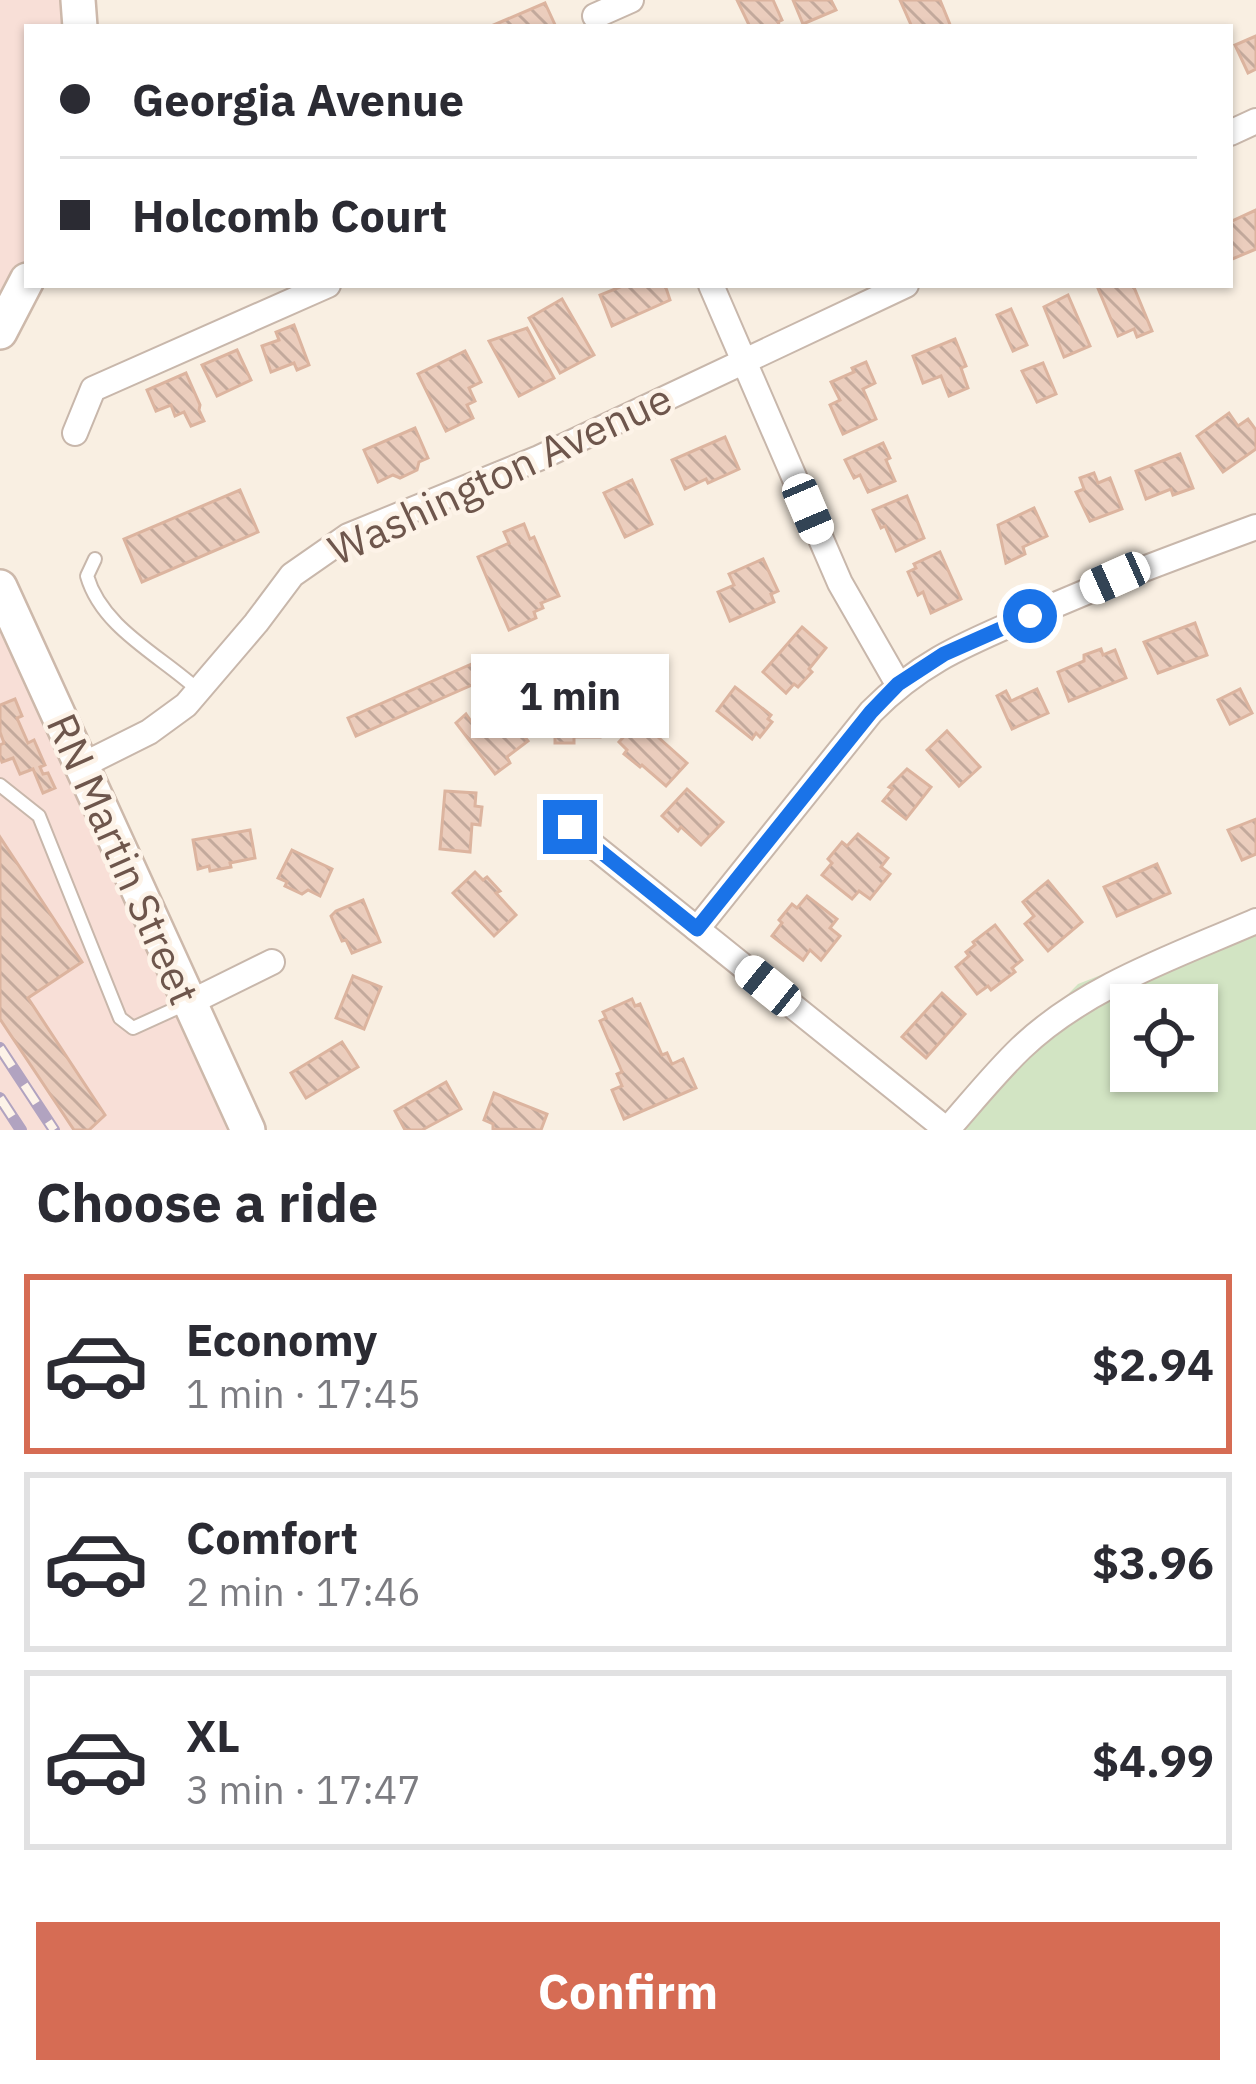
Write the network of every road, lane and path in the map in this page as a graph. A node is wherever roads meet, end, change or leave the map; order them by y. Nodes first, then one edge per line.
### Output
1 (631, 0) edge
2 (594, 14) edge
3 (321, 288) edge
4 (712, 288) edge
5 (901, 288) edge
6 (744, 362) junction
7 (75, 433) dead end
8 (1256, 527) edge
9 (94, 560) dead end
10 (0, 586) edge
11 (898, 684) junction
12 (199, 691) junction
13 (81, 766) junction
14 (0, 785) edge
15 (570, 827) dead end
16 (1256, 921) edge
17 (697, 929) junction
18 (272, 962) dead end
19 (189, 1003) junction
20 (248, 1130) edge
21 (947, 1130) edge

1 - 2 street
3 - 7 street
4 - 6 street
5 - 6 street, Washington Avenue
6 - 11 street
6 - 12 street, Washington Avenue
8 - 11 street
9 - 12 lane
10 - 13 street, RN Martin Street
11 - 17 street
12 - 13 street, Washington Avenue
13 - 19 street, RN Martin Street
14 - 19 lane
15 - 17 street
16 - 21 street
17 - 21 street
18 - 19 street
19 - 20 street, RN Martin Street

